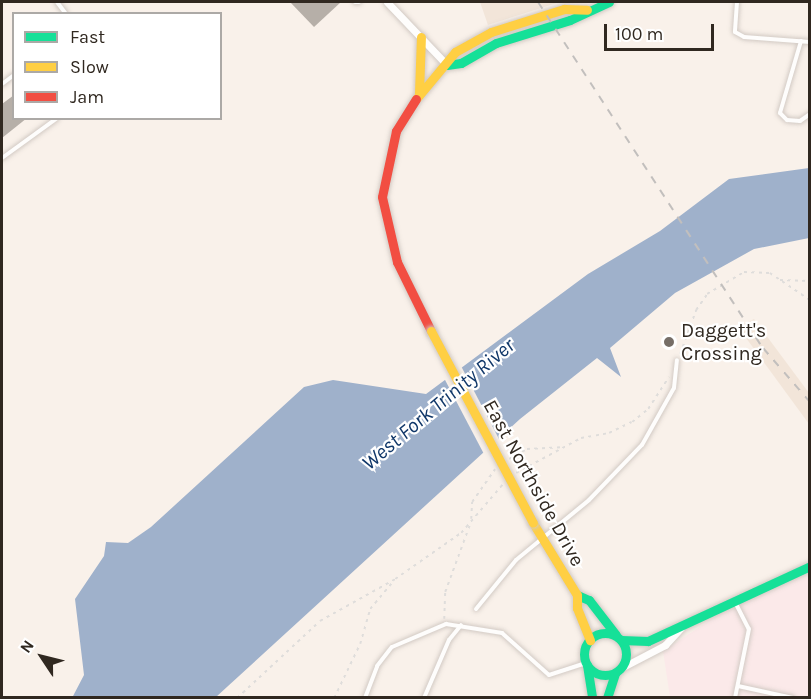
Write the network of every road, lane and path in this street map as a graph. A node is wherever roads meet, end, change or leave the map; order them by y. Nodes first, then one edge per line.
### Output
1 (387, 2) edge
2 (609, 2) edge
3 (737, 2) edge
4 (421, 37) junction
5 (801, 41) junction
6 (810, 42) edge
7 (447, 65) junction
8 (418, 95) junction
9 (810, 114) edge
10 (54, 120) edge
11 (2, 158) edge
12 (810, 281) edge
13 (810, 300) edge
14 (677, 360) dead end
15 (562, 447) dead end
16 (509, 459) dead end
17 (499, 466) dead end
18 (542, 541) junction
19 (810, 566) edge
20 (396, 579) dead end
21 (577, 595) junction
22 (734, 600) junction
23 (476, 609) dead end
24 (446, 624) junction
25 (461, 626) junction
26 (682, 627) junction
27 (619, 639) junction
28 (590, 640) junction
29 (586, 664) junction
30 (618, 670) junction
31 (738, 686) junction
32 (334, 698) edge
33 (365, 698) edge
34 (424, 698) edge
35 (592, 698) edge
36 (608, 698) edge
37 (735, 698) edge
38 (793, 698) edge

1 - 4 street
2 - 7 street, East Northside Drive
3 - 5 lane
4 - 7 street
4 - 8 street
5 - 6 lane
5 - 9 lane
7 - 8 street, East Northside Drive
8 - 18 street, East Northside Drive, bridge
10 - 11 lane
12 - 13 path
14 - 18 lane
15 - 16 path
17 - 24 path
18 - 21 street, East Northside Drive
18 - 23 lane
19 - 22 street
20 - 32 path
21 - 27 street, East Northside Drive
21 - 28 street, East Northside Drive
22 - 26 street
22 - 31 lane
24 - 25 lane
24 - 33 lane
25 - 29 lane
25 - 34 lane
26 - 27 street
26 - 30 street
27 - 28 street
27 - 30 street
28 - 29 street
29 - 30 street
29 - 35 street
30 - 36 street
31 - 37 lane
31 - 38 lane

